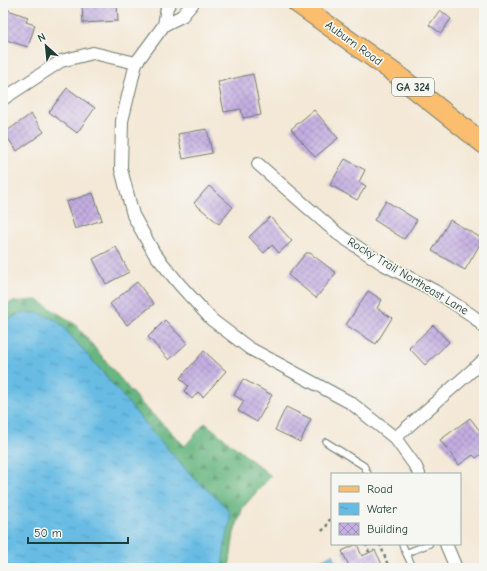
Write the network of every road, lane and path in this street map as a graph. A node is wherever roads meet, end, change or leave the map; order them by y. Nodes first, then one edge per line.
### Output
1 (170, 3) edge
2 (193, 3) edge
3 (298, 3) edge
4 (164, 24) junction
5 (136, 63) junction
6 (3, 99) edge
7 (484, 144) edge
8 (258, 164) dead end
9 (484, 327) edge
10 (484, 360) edge
11 (396, 438) junction
12 (326, 442) dead end
13 (368, 473) edge
14 (419, 473) edge
15 (331, 517) edge
16 (322, 531) dead end
17 (366, 545) edge
18 (380, 545) edge
19 (402, 545) edge
20 (426, 545) edge
21 (446, 545) edge
22 (369, 552) dead end
23 (406, 553) junction
24 (389, 568) edge
25 (413, 568) edge
26 (456, 568) edge

1 - 4 street
2 - 4 street
3 - 7 main road, Auburn Road / GA 324
4 - 5 street
5 - 6 street
5 - 11 street
8 - 9 street, Rocky Trail Northeast Lane
10 - 11 street
11 - 14 street
12 - 13 lane
15 - 16 path
17 - 22 path
18 - 24 path
19 - 23 lane
20 - 23 lane
21 - 26 street
23 - 25 lane

